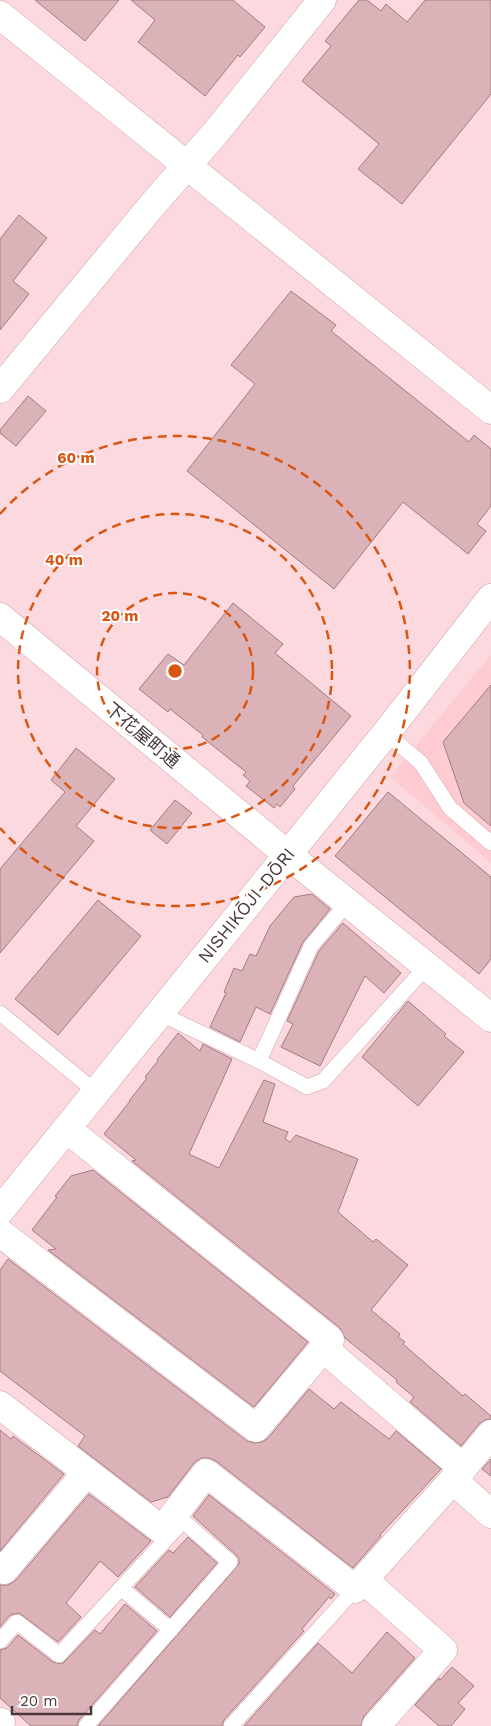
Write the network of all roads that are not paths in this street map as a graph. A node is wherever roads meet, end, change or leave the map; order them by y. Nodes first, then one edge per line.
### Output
1 (322, 0) edge
2 (0, 15) edge
3 (187, 165) junction
4 (0, 389) edge
5 (491, 410) edge
6 (491, 598) edge
7 (0, 617) edge
8 (386, 732) junction
9 (491, 843) edge
10 (287, 854) junction
11 (348, 902) junction
12 (427, 966) junction
13 (0, 1013) edge
14 (159, 1013) junction
15 (491, 1018) edge
16 (259, 1061) junction
17 (96, 1092) junction
18 (67, 1129) junction
19 (0, 1211) edge
20 (0, 1232) edge
21 (323, 1348) junction
22 (0, 1405) edge
23 (491, 1434) edge
24 (87, 1472) junction
25 (458, 1474) junction
26 (491, 1514) edge
27 (0, 1566) edge
28 (360, 1585) junction
29 (121, 1588) junction
30 (171, 1630) junction
31 (0, 1641) edge
32 (86, 1726) edge
33 (231, 1726) edge
34 (376, 1726) edge

1 - 3 street
2 - 3 street
3 - 4 street
3 - 5 street
6 - 8 street, NISHIKŌJI-DŌRI
7 - 10 street, 下花屋町通
8 - 9 lane
8 - 10 street, NISHIKŌJI-DŌRI
10 - 11 street, 下花屋町通
10 - 14 street, NISHIKŌJI-DŌRI
11 - 12 street, 下花屋町通
11 - 16 lane
12 - 15 street, 下花屋町通
12 - 16 lane
13 - 17 lane
14 - 16 lane
14 - 17 street, NISHIKŌJI-DŌRI
17 - 18 street, NISHIKŌJI-DŌRI
18 - 19 street, NISHIKŌJI-DŌRI
18 - 21 street
20 - 21 street
21 - 25 street
22 - 24 street
23 - 25 street
24 - 27 street
24 - 28 street
25 - 26 street
25 - 28 street
28 - 33 lane
28 - 34 street
29 - 30 lane
29 - 30 lane
29 - 31 lane
30 - 32 lane

